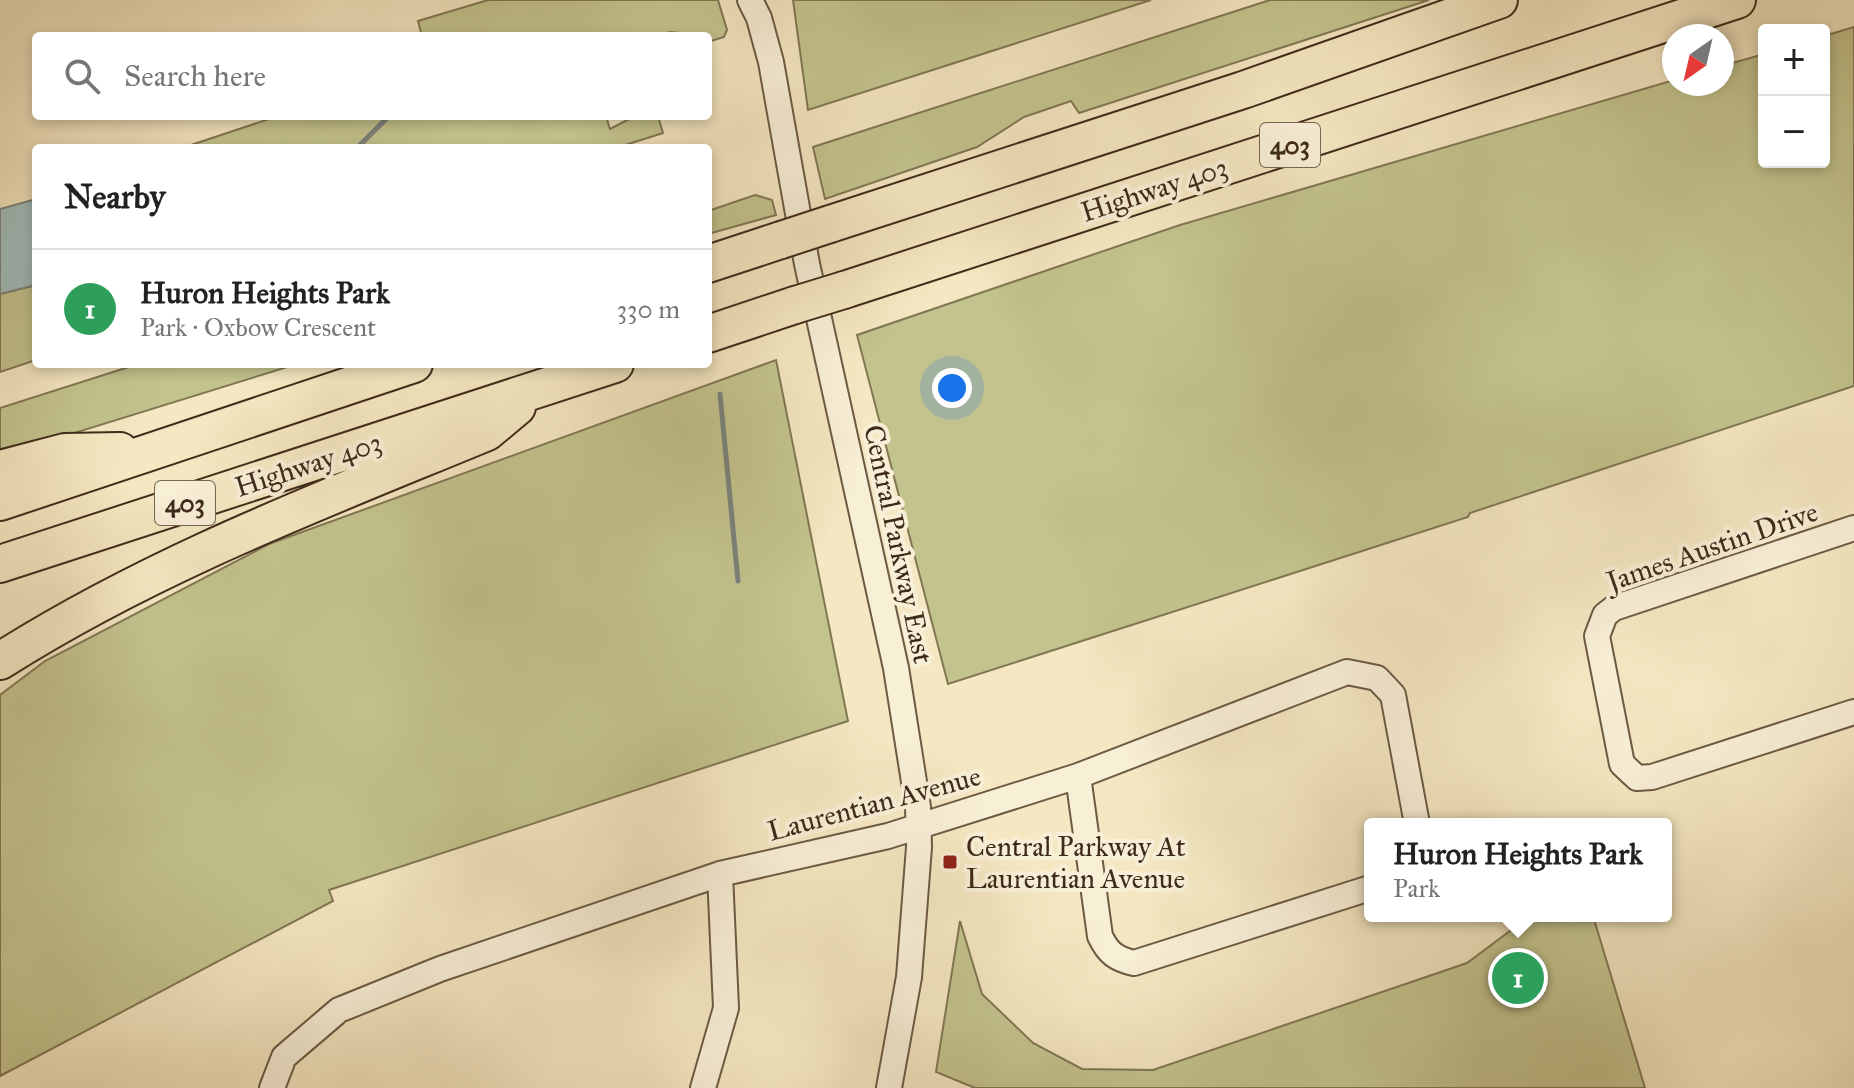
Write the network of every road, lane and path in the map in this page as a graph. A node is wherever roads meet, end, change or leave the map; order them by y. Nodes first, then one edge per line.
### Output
1 (1499, 0) edge
2 (1737, 0) edge
3 (757, 6) edge
4 (712, 263) edge
5 (712, 333) edge
6 (402, 368) edge
7 (603, 368) edge
8 (539, 389) junction
9 (157, 451) junction
10 (0, 469) edge
11 (0, 502) edge
12 (1854, 528) edge
13 (0, 564) edge
14 (0, 661) edge
15 (1854, 712) edge
16 (1078, 776) junction
17 (1416, 818) edge
18 (918, 826) junction
19 (720, 874) junction
20 (1364, 890) edge
21 (272, 1088) edge
22 (703, 1088) edge
23 (889, 1088) edge

1 - 4 highway, 403, bridge
2 - 5 highway, Highway 403 / 403, bridge
3 - 18 street, Central Parkway East
6 - 9 highway, 403
7 - 8 highway, Highway 403 / 403
8 - 13 highway, Highway 403 / 403
8 - 14 highway
9 - 10 highway
9 - 11 highway, 403
12 - 15 street, James Austin Drive
16 - 17 street, Laurentian Avenue
16 - 18 street, Laurentian Avenue
16 - 20 street
18 - 19 street, Laurentian Avenue
18 - 23 street, Central Parkway East
19 - 21 street, Laurentian Avenue
19 - 22 street

